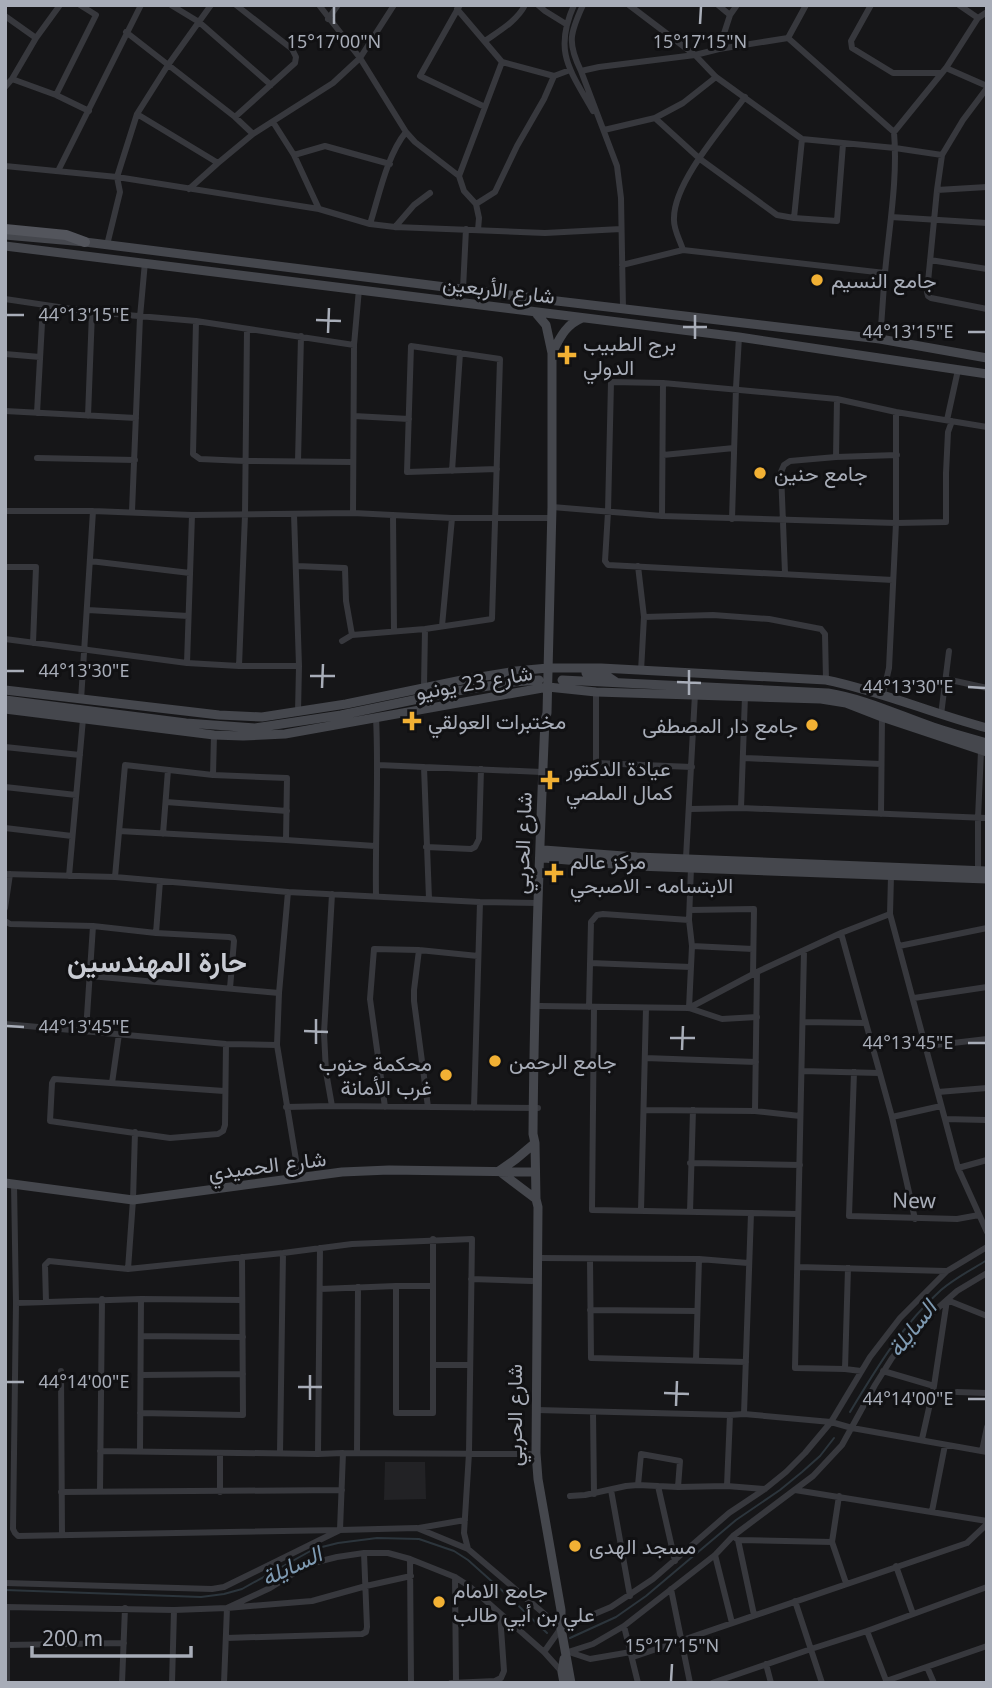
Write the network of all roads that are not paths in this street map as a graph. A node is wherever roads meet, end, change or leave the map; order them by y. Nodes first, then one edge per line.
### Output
1 (60, 5) edge
2 (80, 5) edge
3 (141, 5) edge
4 (171, 5) edge
5 (211, 5) edge
6 (236, 5) edge
7 (319, 5) edge
8 (338, 5) edge
9 (394, 5) edge
10 (525, 5) edge
11 (538, 5) edge
12 (574, 5) edge
13 (583, 5) edge
14 (629, 5) edge
15 (718, 5) edge
16 (737, 5) edge
17 (806, 5) edge
18 (871, 5) edge
19 (959, 5) edge
20 (459, 7) edge
21 (987, 12) edge
22 (730, 15) junction
23 (5, 16) edge
24 (978, 18) junction
25 (328, 19) junction
26 (199, 22) junction
27 (566, 24) junction
28 (126, 32) junction
29 (36, 38) junction
30 (788, 38) junction
31 (485, 41) junction
32 (719, 49) junction
33 (695, 55) junction
34 (360, 58) junction
35 (502, 62) junction
36 (168, 65) junction
37 (570, 70) junction
38 (943, 70) junction
39 (581, 71) junction
40 (554, 76) junction
41 (716, 77) junction
42 (12, 79) junction
43 (271, 85) junction
44 (5, 87) edge
45 (987, 87) edge
46 (56, 95) junction
47 (745, 97) junction
48 (485, 107) junction
49 (89, 111) junction
50 (137, 114) junction
51 (234, 117) junction
52 (655, 118) junction
53 (273, 122) junction
54 (604, 130) junction
55 (406, 132) junction
56 (894, 132) junction
57 (253, 134) junction
58 (802, 139) junction
59 (843, 144) junction
60 (895, 148) junction
61 (294, 155) junction
62 (942, 155) junction
63 (700, 159) junction
64 (218, 163) junction
65 (390, 164) junction
66 (5, 166) edge
67 (58, 171) junction
68 (459, 176) junction
69 (117, 177) junction
70 (987, 187) edge
71 (189, 189) junction
72 (937, 190) junction
73 (430, 193) dead end
74 (476, 204) junction
75 (319, 209) junction
76 (891, 217) junction
77 (794, 218) junction
78 (935, 221) junction
79 (987, 223) edge
80 (370, 224) junction
81 (395, 228) junction
82 (5, 229) edge
83 (466, 229) junction
84 (621, 229) junction
85 (478, 230) junction
86 (5, 235) edge
87 (85, 242) junction
88 (107, 245) junction
89 (5, 246) edge
90 (683, 250) junction
91 (930, 260) junction
92 (145, 262) junction
93 (622, 265) junction
94 (987, 268) edge
95 (884, 273) junction
96 (359, 289) junction
97 (463, 289) junction
98 (5, 299) edge
99 (43, 305) junction
100 (623, 308) junction
101 (987, 309) edge
102 (92, 312) junction
103 (535, 312) junction
104 (140, 317) junction
105 (582, 318) junction
106 (196, 321) junction
107 (741, 322) junction
108 (247, 329) junction
109 (301, 336) junction
110 (739, 337) junction
111 (880, 339) junction
112 (354, 345) junction
113 (460, 353) junction
114 (552, 353) junction
115 (5, 354) edge
116 (986, 354) edge
117 (40, 357) junction
118 (958, 370) junction
119 (987, 374) edge
120 (663, 383) junction
121 (736, 388) junction
122 (837, 399) junction
123 (5, 411) edge
124 (897, 412) junction
125 (37, 413) junction
126 (88, 416) junction
127 (354, 416) junction
128 (136, 418) junction
129 (409, 419) junction
130 (949, 420) junction
131 (987, 427) edge
132 (734, 448) junction
133 (663, 455) junction
134 (897, 455) junction
135 (836, 457) junction
136 (37, 458) dead end
137 (135, 460) junction
138 (245, 461) junction
139 (298, 461) junction
140 (352, 461) junction
141 (497, 469) junction
142 (452, 471) junction
143 (93, 510) junction
144 (5, 511) edge
145 (132, 512) junction
146 (608, 512) junction
147 (352, 513) junction
148 (552, 513) junction
149 (294, 514) junction
150 (192, 515) junction
151 (245, 515) junction
152 (393, 515) junction
153 (662, 516) junction
154 (452, 518) junction
155 (496, 518) junction
156 (732, 519) junction
157 (784, 519) junction
158 (896, 523) junction
159 (90, 561) junction
160 (296, 566) junction
161 (638, 566) junction
162 (5, 567) edge
163 (190, 573) junction
164 (785, 573) junction
165 (893, 580) junction
166 (88, 610) junction
167 (188, 616) junction
168 (644, 617) junction
169 (442, 626) junction
170 (425, 629) junction
171 (394, 631) junction
172 (352, 635) junction
173 (5, 639) edge
174 (342, 641) dead end
175 (33, 643) junction
176 (85, 650) junction
177 (949, 652) dead end
178 (187, 663) junction
179 (239, 666) junction
180 (299, 666) junction
181 (548, 668) junction
182 (568, 668) junction
183 (516, 671) junction
184 (641, 671) junction
185 (946, 679) junction
186 (539, 680) dead end
187 (826, 680) junction
188 (618, 683) junction
189 (563, 684) junction
190 (424, 687) junction
191 (548, 687) junction
192 (987, 688) edge
193 (5, 690) edge
194 (457, 691) junction
195 (519, 691) junction
196 (596, 692) junction
197 (695, 694) junction
198 (883, 694) junction
199 (745, 696) junction
200 (5, 700) edge
201 (81, 700) junction
202 (5, 709) edge
203 (298, 712) junction
204 (547, 713) junction
205 (224, 715) junction
206 (941, 715) junction
207 (376, 717) junction
208 (882, 717) junction
209 (83, 719) junction
210 (290, 723) junction
211 (339, 725) junction
212 (255, 728) junction
213 (987, 728) edge
214 (214, 735) junction
215 (5, 747) edge
216 (985, 748) edge
217 (80, 755) junction
218 (744, 758) junction
219 (881, 764) junction
220 (378, 765) junction
221 (692, 766) junction
222 (424, 767) junction
223 (481, 769) junction
224 (168, 770) junction
225 (542, 772) junction
226 (213, 775) junction
227 (5, 787) edge
228 (76, 795) junction
229 (166, 802) junction
230 (690, 808) junction
231 (741, 808) junction
232 (286, 811) junction
233 (881, 814) junction
234 (978, 818) junction
235 (987, 818) edge
236 (5, 828) edge
237 (119, 831) junction
238 (163, 834) junction
239 (72, 836) junction
240 (286, 840) junction
241 (375, 846) junction
242 (426, 847) junction
243 (544, 854) junction
244 (686, 859) junction
245 (637, 861) junction
246 (738, 865) junction
247 (691, 868) junction
248 (891, 871) junction
249 (8, 874) edge
250 (982, 875) edge
251 (69, 876) junction
252 (115, 877) junction
253 (160, 881) junction
254 (288, 892) junction
255 (332, 894) junction
256 (376, 896) junction
257 (429, 899) junction
258 (480, 902) junction
259 (538, 903) junction
260 (5, 908) edge
261 (690, 911) junction
262 (890, 914) junction
263 (689, 920) junction
264 (5, 922) edge
265 (93, 926) junction
266 (987, 928) edge
267 (156, 933) junction
268 (841, 933) junction
269 (692, 946) junction
270 (899, 946) junction
271 (753, 949) junction
272 (419, 950) junction
273 (804, 950) junction
274 (478, 956) junction
275 (590, 963) junction
276 (691, 967) junction
277 (755, 974) junction
278 (90, 976) junction
279 (987, 987) edge
280 (230, 988) junction
281 (279, 993) junction
282 (914, 998) junction
283 (540, 1006) junction
284 (591, 1007) junction
285 (646, 1007) junction
286 (689, 1008) junction
287 (757, 1017) junction
288 (803, 1023) junction
289 (866, 1023) junction
290 (5, 1024) edge
291 (86, 1031) junction
292 (118, 1034) junction
293 (987, 1039) edge
294 (226, 1044) junction
295 (277, 1045) junction
296 (926, 1046) junction
297 (645, 1058) junction
298 (756, 1062) junction
299 (802, 1071) junction
300 (854, 1072) junction
301 (879, 1073) junction
302 (113, 1083) junction
303 (987, 1088) edge
304 (224, 1091) junction
305 (938, 1092) junction
306 (941, 1105) junction
307 (332, 1106) junction
308 (286, 1107) junction
309 (385, 1107) junction
310 (428, 1107) junction
311 (474, 1108) junction
312 (536, 1108) junction
313 (644, 1110) junction
314 (693, 1110) junction
315 (755, 1111) junction
316 (800, 1116) junction
317 (891, 1118) junction
318 (945, 1119) junction
319 (986, 1120) edge
320 (135, 1132) junction
321 (535, 1143) junction
322 (987, 1160) edge
323 (690, 1163) junction
324 (800, 1165) junction
325 (958, 1168) junction
326 (499, 1171) junction
327 (535, 1172) junction
328 (299, 1178) junction
329 (10, 1184) edge
330 (536, 1199) junction
331 (133, 1200) junction
332 (641, 1211) junction
333 (690, 1212) junction
334 (751, 1213) junction
335 (798, 1214) junction
336 (979, 1215) junction
337 (915, 1219) junction
338 (987, 1231) edge
339 (433, 1240) junction
340 (5, 1242) edge
341 (15, 1244) junction
342 (987, 1247) edge
343 (320, 1248) junction
344 (282, 1253) junction
345 (242, 1257) junction
346 (538, 1258) junction
347 (590, 1259) junction
348 (699, 1259) junction
349 (748, 1263) junction
350 (798, 1267) junction
351 (848, 1268) junction
352 (128, 1269) junction
353 (947, 1271) junction
354 (987, 1273) edge
355 (471, 1279) junction
356 (532, 1281) junction
357 (396, 1286) junction
358 (433, 1286) junction
359 (358, 1287) junction
360 (320, 1289) junction
361 (102, 1299) junction
362 (141, 1299) junction
363 (242, 1300) junction
364 (947, 1300) junction
365 (47, 1302) junction
366 (16, 1303) junction
367 (590, 1310) junction
368 (698, 1311) junction
369 (987, 1316) edge
370 (141, 1336) junction
371 (243, 1337) junction
372 (696, 1360) junction
373 (746, 1362) junction
374 (433, 1365) junction
375 (470, 1365) junction
376 (845, 1369) junction
377 (61, 1371) dead end
378 (860, 1371) junction
379 (883, 1371) junction
380 (243, 1374) junction
381 (141, 1375) junction
382 (5, 1383) edge
383 (14, 1383) junction
384 (934, 1386) junction
385 (957, 1392) dead end
386 (987, 1392) edge
387 (537, 1410) junction
388 (593, 1412) junction
389 (140, 1413) junction
390 (744, 1414) junction
391 (730, 1415) junction
392 (831, 1422) junction
393 (987, 1426) edge
394 (852, 1428) junction
395 (922, 1439) junction
396 (5, 1443) edge
397 (14, 1443) junction
398 (945, 1445) junction
399 (100, 1451) junction
400 (140, 1451) junction
401 (985, 1451) edge
402 (220, 1453) junction
403 (280, 1453) junction
404 (343, 1453) junction
405 (357, 1453) junction
406 (469, 1453) junction
407 (318, 1454) junction
408 (531, 1454) junction
409 (638, 1485) junction
410 (658, 1486) junction
411 (727, 1486) junction
412 (678, 1487) junction
413 (765, 1489) junction
414 (342, 1490) junction
415 (611, 1490) junction
416 (795, 1490) junction
417 (100, 1491) junction
418 (61, 1492) junction
419 (220, 1492) junction
420 (594, 1494) junction
421 (570, 1496) dead end
422 (839, 1496) junction
423 (932, 1511) junction
424 (465, 1520) junction
425 (987, 1523) edge
426 (417, 1528) junction
427 (341, 1530) junction
428 (62, 1535) junction
429 (736, 1538) junction
430 (832, 1542) junction
431 (468, 1549) junction
432 (364, 1553) junction
433 (715, 1555) junction
434 (410, 1559) junction
435 (675, 1561) junction
436 (896, 1566) junction
437 (411, 1576) junction
438 (455, 1577) junction
439 (846, 1583) junction
440 (5, 1584) edge
441 (366, 1586) junction
442 (987, 1587) edge
443 (671, 1589) junction
444 (630, 1596) junction
445 (796, 1601) junction
446 (6, 1607) edge
447 (125, 1608) junction
448 (227, 1608) junction
449 (174, 1610) junction
450 (500, 1614) junction
451 (913, 1614) junction
452 (754, 1615) junction
453 (732, 1623) junction
454 (624, 1626) junction
455 (561, 1628) junction
456 (867, 1631) junction
457 (226, 1637) junction
458 (682, 1640) junction
459 (124, 1643) junction
460 (8, 1645) junction
461 (987, 1646) edge
462 (811, 1648) junction
463 (544, 1651) junction
464 (568, 1653) junction
465 (632, 1654) junction
466 (766, 1664) junction
467 (927, 1667) junction
468 (562, 1672) junction
469 (886, 1682) edge
470 (7, 1683) edge
471 (122, 1683) edge
472 (172, 1683) edge
473 (224, 1683) edge
474 (411, 1683) edge
475 (454, 1683) edge
476 (564, 1683) edge
477 (571, 1683) edge
478 (638, 1683) edge
479 (690, 1683) edge
480 (712, 1683) edge
481 (771, 1683) edge
482 (822, 1683) edge
483 (934, 1683) edge

1 - 29 street
2 - 46 street
3 - 28 street
4 - 26 street
5 - 26 street
6 - 43 street
7 - 25 street
8 - 25 street
9 - 34 street
10 - 31 street
11 - 27 street
12 - 27 street
13 - 39 street
14 - 33 street
15 - 22 street
16 - 22 street
17 - 30 street
18 - 38 street
19 - 24 street
20 - 31 street
20 - 48 street
21 - 24 street
22 - 32 street
23 - 29 street
24 - 38 street
25 - 34 street
26 - 36 street
26 - 43 street
27 - 37 street
28 - 36 street
28 - 49 street
29 - 42 street
30 - 32 street
30 - 56 street
31 - 35 street
32 - 33 street
33 - 39 street
33 - 41 street
34 - 53 street
34 - 55 street
35 - 40 street
35 - 48 street
36 - 50 street
36 - 51 street
37 - 40 street
37 - 54 street
38 - 45 street
38 - 56 street
39 - 54 street
40 - 74 street
41 - 47 street
41 - 52 street
42 - 44 street
42 - 46 street
43 - 51 street
45 - 62 street
46 - 49 street
47 - 58 street
47 - 63 street
48 - 68 street
49 - 67 street
50 - 64 street
50 - 69 street
51 - 57 street
52 - 54 street
52 - 63 street
53 - 57 street
53 - 61 street
54 - 84 street
55 - 65 street
55 - 68 street
56 - 60 street
57 - 64 street
58 - 59 street
58 - 77 street
59 - 60 street
59 - 77 street
60 - 62 street
60 - 76 street
61 - 65 street
61 - 75 street
62 - 72 street
63 - 77 street
63 - 90 street
64 - 71 street
65 - 80 street
66 - 67 street
67 - 69 street
68 - 74 street
69 - 71 street
69 - 88 street
70 - 72 street
71 - 75 street
72 - 78 street
73 - 81 street
74 - 85 street
75 - 80 street
76 - 78 street
76 - 95 street
78 - 79 street
78 - 91 street
80 - 81 street
81 - 83 street
82 - 87 main road
83 - 85 street
83 - 97 street
84 - 85 street
84 - 93 street
86 - 87 street, شارع الأربعين
87 - 88 street, شارع الأربعين
88 - 97 street, شارع الأربعين
89 - 92 street, شارع الأربعين
90 - 93 street
90 - 95 street
91 - 94 street
91 - 101 street
92 - 96 street, شارع الأربعين
92 - 104 street
93 - 100 street
95 - 111 street
96 - 103 street, شارع الأربعين
96 - 112 street
97 - 100 street, شارع الأربعين
98 - 99 street
99 - 102 street
99 - 117 street
100 - 107 street, شارع الأربعين
102 - 104 street
102 - 126 street
103 - 105 street, شارع الأربعين
103 - 114 street, شارع الحربي
104 - 106 street
104 - 128 street
105 - 110 street, شارع الأربعين
105 - 114 street
106 - 108 street
106 - 138 street
107 - 110 street
107 - 111 street, شارع الأربعين
108 - 109 street
108 - 138 street
109 - 112 street
109 - 139 street
110 - 118 street, شارع الأربعين
110 - 121 street
111 - 116 street, شارع الأربعين
112 - 127 street
113 - 129 street
113 - 141 street
113 - 142 street
114 - 148 street, شارع الحربي
115 - 117 street
117 - 125 street
118 - 119 street, شارع الأربعين
118 - 130 street
120 - 121 street
120 - 133 street
120 - 146 street
121 - 122 street
121 - 132 street
122 - 124 street
122 - 135 street
123 - 125 street
124 - 130 street
124 - 134 street
125 - 126 street
126 - 128 street
127 - 129 street
127 - 140 street
128 - 137 street
129 - 142 street
130 - 131 street
130 - 158 street
132 - 133 street
132 - 156 street
133 - 153 street
134 - 135 street
134 - 158 street
135 - 157 street
136 - 137 street
137 - 145 street
138 - 139 street
138 - 151 street
139 - 140 street
140 - 147 street
141 - 142 street
141 - 155 street
143 - 144 street
143 - 145 street
143 - 159 street
145 - 150 street
146 - 148 street
146 - 153 street
146 - 161 street
147 - 149 street
147 - 152 street
148 - 155 street
148 - 181 street, شارع الحربي
149 - 151 street
149 - 160 street
150 - 151 street
150 - 163 street
151 - 179 street
152 - 154 street
152 - 171 street
153 - 156 street
154 - 155 street
154 - 169 street
155 - 169 street
156 - 157 street
157 - 158 street
157 - 164 street
158 - 165 street
159 - 163 street
159 - 166 street
160 - 172 street
160 - 180 street
161 - 164 street
161 - 168 street
162 - 175 street
163 - 167 street
164 - 165 street
165 - 198 street
166 - 167 street
166 - 176 street
167 - 178 street
168 - 184 street
168 - 187 street
169 - 170 street
170 - 171 street
170 - 190 street
171 - 172 street
172 - 174 street
173 - 175 street
175 - 176 street
176 - 178 street
176 - 201 street
177 - 185 street
178 - 179 street
179 - 180 street
180 - 203 street
181 - 182 street, شارع 23 يونيو
181 - 183 street, شارع 23 يونيو
181 - 191 street, شارع الحربي
182 - 184 street, شارع 23 يونيو
182 - 188 street
183 - 190 street, شارع 23 يونيو
183 - 194 street
184 - 187 street, شارع 23 يونيو
185 - 192 street
185 - 206 street
186 - 194 street
187 - 198 street, شارع 23 يونيو
188 - 189 street
188 - 216 street
189 - 191 street, شارع 23 يونيو
189 - 196 street, شارع 23 يونيو
190 - 203 street, شارع 23 يونيو
191 - 195 street, شارع 23 يونيو
191 - 204 street, شارع الحربي
193 - 201 street, شارع 23 يونيو
194 - 195 street
194 - 210 street
195 - 207 street, شارع 23 يونيو
196 - 197 street, شارع 23 يونيو
196 - 221 street
197 - 199 street, شارع 23 يونيو
197 - 221 street
198 - 206 street, شارع 23 يونيو
199 - 208 street, شارع 23 يونيو
199 - 218 street
200 - 212 street
201 - 205 street, شارع 23 يونيو
202 - 209 street, شارع 23 يونيو
203 - 205 street, شارع 23 يونيو
204 - 225 street, شارع الحربي
204 - 243 street, شارع الحربي
205 - 212 street
206 - 213 street, شارع 23 يونيو
207 - 211 street, شارع 23 يونيو
207 - 220 street
208 - 216 street, شارع 23 يونيو
208 - 219 street
209 - 214 street, شارع 23 يونيو
209 - 217 street
210 - 211 street
210 - 212 street
211 - 214 street, شارع 23 يونيو
214 - 226 street
215 - 217 street
216 - 234 street
217 - 228 street
218 - 219 street
218 - 231 street
219 - 233 street
220 - 222 street
220 - 241 street
221 - 230 street
222 - 223 street
222 - 242 street
223 - 225 street
223 - 242 street
224 - 226 street
224 - 229 street
224 - 237 street
225 - 259 street, شارع الحربي
226 - 232 street
227 - 228 street
228 - 239 street
229 - 232 street
229 - 238 street
230 - 231 street
230 - 244 street
231 - 233 street
232 - 240 street
233 - 234 street
234 - 235 street
234 - 250 street
236 - 239 street
237 - 238 street
237 - 252 street
238 - 240 street
239 - 251 street
240 - 241 street
241 - 256 street
242 - 257 street
243 - 245 street
243 - 283 street, شارع الحربي
244 - 245 street
244 - 246 street
245 - 247 street
246 - 247 street
246 - 248 street
247 - 261 street
248 - 250 street
248 - 262 street
249 - 251 street
249 - 260 street
251 - 252 street
252 - 253 street
253 - 254 street
253 - 267 street
254 - 255 street
254 - 281 street
255 - 256 street
255 - 307 street
256 - 257 street
257 - 258 street
258 - 259 street
258 - 274 street
259 - 312 street, شارع الحربي
261 - 263 street
261 - 271 street
262 - 268 street
262 - 270 street
263 - 269 street
263 - 275 street
264 - 265 street
265 - 267 street
265 - 278 street
266 - 270 street
267 - 280 street
268 - 273 street
268 - 289 street
269 - 271 street
269 - 276 street
270 - 282 street
271 - 277 street
272 - 274 street
272 - 309 street
272 - 310 street
273 - 277 street
273 - 288 street
274 - 311 street
275 - 276 street
275 - 284 street
276 - 286 street
277 - 286 street
277 - 287 street
278 - 280 street
278 - 291 street
279 - 282 street
280 - 281 street
281 - 295 street
282 - 296 street
283 - 284 street
283 - 312 street, شارع الحربي
284 - 285 street
284 - 332 street
285 - 286 street
285 - 297 street
286 - 287 street
287 - 298 street
288 - 289 street
288 - 299 street
289 - 301 street
290 - 291 street
291 - 292 street
292 - 294 street
292 - 302 street
293 - 296 street
294 - 295 street
294 - 304 street
295 - 308 street
296 - 305 street
297 - 298 street
297 - 313 street
298 - 315 street
299 - 300 street
299 - 316 street
300 - 301 street
300 - 337 street, New
301 - 317 street
302 - 304 street
302 - 320 street
303 - 305 street
304 - 320 street
305 - 306 street
306 - 317 street
306 - 318 street
307 - 308 street
307 - 309 street
308 - 328 street
309 - 310 street
310 - 311 street
311 - 312 street
312 - 321 street, شارع الحربي
313 - 314 street
313 - 332 street
314 - 315 street
314 - 323 street
315 - 316 street
316 - 324 street
317 - 337 street
318 - 319 street
318 - 325 street
320 - 331 street
321 - 326 street
321 - 327 street, شارع الحربي
322 - 325 street
323 - 324 street
323 - 333 street
324 - 335 street
325 - 336 street
326 - 327 street, شارع الحميدي
326 - 328 street, شارع الحميدي
326 - 330 street
327 - 330 street, شارع الحربي
328 - 331 street, شارع الحميدي
329 - 331 street, شارع الحميدي
329 - 341 street
330 - 346 street, شارع الحربي
330 - 356 street, شارع الحربي
331 - 352 street
332 - 333 street
333 - 334 street
334 - 335 street
334 - 349 street
335 - 350 street
336 - 337 street, New
336 - 338 street
339 - 343 street
339 - 355 street
339 - 358 street
340 - 341 street
341 - 366 street
342 - 353 street
343 - 344 street
343 - 360 street
344 - 345 street
344 - 403 street
345 - 352 street
345 - 363 street
346 - 347 street
346 - 387 street, شارع الحربي
347 - 348 street
347 - 367 street
348 - 349 street
348 - 368 street
349 - 373 street
350 - 351 street
350 - 376 street
351 - 353 street
351 - 376 street
352 - 365 street
353 - 378 street
354 - 364 street
355 - 356 street
355 - 375 street
356 - 408 street, شارع الحربي
357 - 358 street
357 - 359 street
357 - 374 street
358 - 374 street
359 - 360 street
359 - 405 street
360 - 407 street
361 - 362 street
361 - 365 street
361 - 399 street
362 - 363 street
362 - 370 street
363 - 371 street
364 - 369 street
364 - 379 street
364 - 384 street
365 - 366 street
366 - 383 street
367 - 368 street
367 - 372 street
368 - 372 street
370 - 371 street
370 - 381 street
371 - 380 street
372 - 373 street
373 - 390 street
374 - 375 street
375 - 406 street
376 - 378 street
377 - 418 street
378 - 392 street
379 - 384 street
379 - 394 street
380 - 381 street
380 - 389 street
381 - 389 street
382 - 383 street
383 - 397 street
384 - 395 street
385 - 386 street
387 - 388 street
387 - 455 street, شارع الحربي
388 - 391 street
388 - 420 street
389 - 400 street
390 - 391 street
390 - 392 street
391 - 411 street
392 - 394 street
392 - 413 street
393 - 401 street
394 - 395 street
394 - 416 street
395 - 398 street
396 - 397 street
397 - 428 street
398 - 401 street
398 - 423 street
399 - 400 street
399 - 417 street
400 - 402 street
402 - 403 street
402 - 419 street
403 - 407 street
404 - 405 street
404 - 407 street
404 - 414 street
405 - 406 street
406 - 408 street
406 - 424 street
408 - 455 street, شارع الحربي
409 - 410 street
409 - 412 street
409 - 415 street
410 - 412 street
410 - 435 street
411 - 412 street
411 - 413 street
413 - 435 street
414 - 419 street
414 - 427 street
415 - 420 street
415 - 444 street
416 - 422 street
416 - 429 street
417 - 418 street
417 - 419 street
418 - 428 street
420 - 421 street
422 - 423 street
422 - 430 street
423 - 425 street
424 - 426 street
424 - 431 street
425 - 436 street
426 - 427 street
426 - 431 street
427 - 428 street
427 - 440 street
429 - 430 street
429 - 433 street
429 - 452 street
430 - 439 street
431 - 455 street
432 - 434 street
432 - 441 street
432 - 448 street
433 - 443 street
433 - 453 street
434 - 437 street
434 - 438 street
435 - 444 street
436 - 439 street
436 - 451 street
437 - 441 street
437 - 474 street
438 - 450 street
438 - 475 street
439 - 445 street
441 - 448 street
441 - 457 street
442 - 451 street
443 - 454 street
443 - 458 street
444 - 455 street
445 - 452 street
445 - 462 street
446 - 447 street
446 - 460 street
447 - 449 street
447 - 459 street
448 - 449 street
448 - 457 street
449 - 472 street
450 - 463 street
450 - 475 street
451 - 456 street
452 - 453 street
453 - 458 street
454 - 464 street
454 - 465 street
455 - 463 street
455 - 464 street, شارع الحربي
456 - 462 street
456 - 469 street
457 - 473 street
458 - 465 street
458 - 479 street
459 - 460 street
459 - 471 street
460 - 470 street
461 - 467 street
462 - 466 street
462 - 482 street
463 - 468 street
464 - 465 street
464 - 468 street, شارع الحربي
464 - 477 street, شارع الحربي
465 - 478 street
466 - 480 street
466 - 481 street
467 - 469 street
467 - 483 street
468 - 476 street, شارع الحربي

